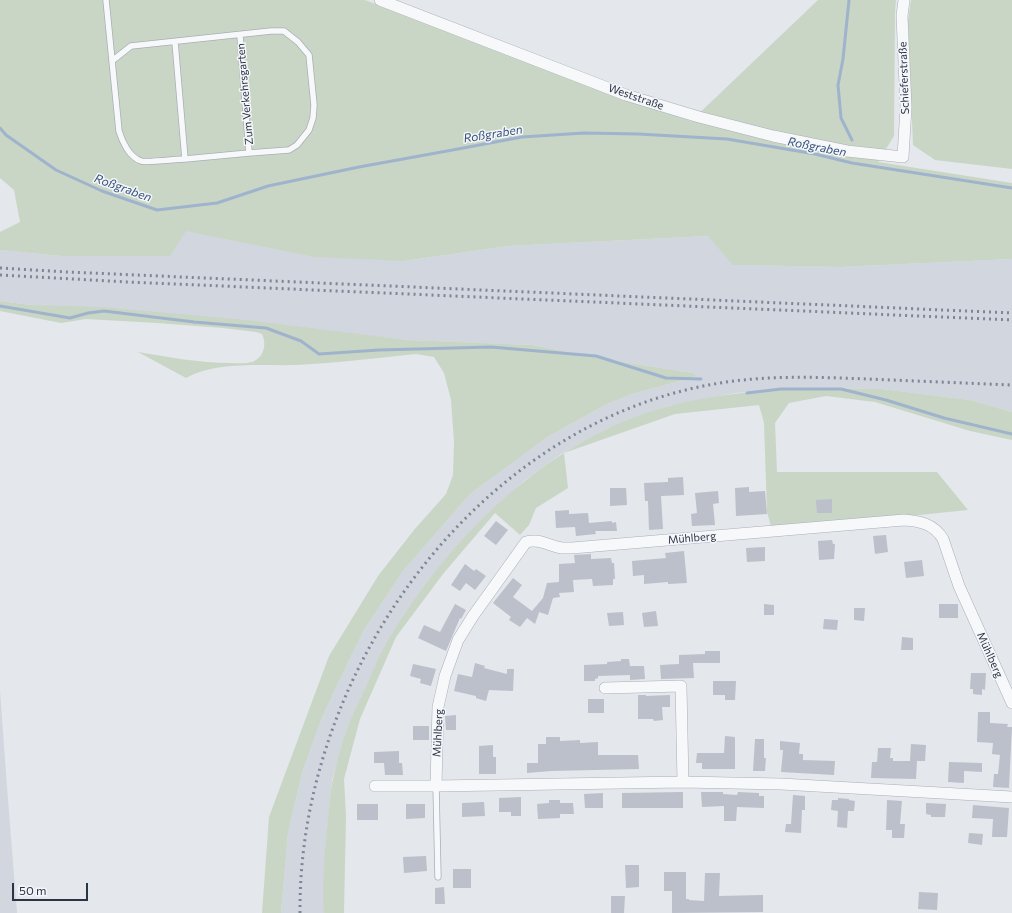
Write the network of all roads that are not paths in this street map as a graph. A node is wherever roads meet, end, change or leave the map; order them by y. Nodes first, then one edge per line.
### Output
1 (106, 0) edge
2 (380, 0) edge
3 (904, 0) edge
4 (240, 35) junction
5 (175, 42) junction
6 (112, 61) junction
7 (250, 154) junction
8 (903, 157) joint
9 (185, 159) junction
10 (604, 688) dead end
11 (1012, 703) edge
12 (683, 782) junction
13 (375, 786) dead end
14 (436, 786) junction
15 (1012, 796) edge
16 (438, 877) dead end

1 - 6 lane, Zum Verkehrsgarten
2 - 8 street, Weststraße
3 - 8 street, Schieferstraße
4 - 5 lane, Zum Verkehrsgarten
4 - 7 lane, Zum Verkehrsgarten
4 - 7 lane, Zum Verkehrsgarten
5 - 6 lane, Zum Verkehrsgarten
5 - 9 lane
6 - 9 lane, Zum Verkehrsgarten
7 - 9 lane, Zum Verkehrsgarten
10 - 12 street
11 - 14 street, Mühlberg
12 - 14 street
12 - 15 street
13 - 14 street
14 - 16 lane, Mühlberg

